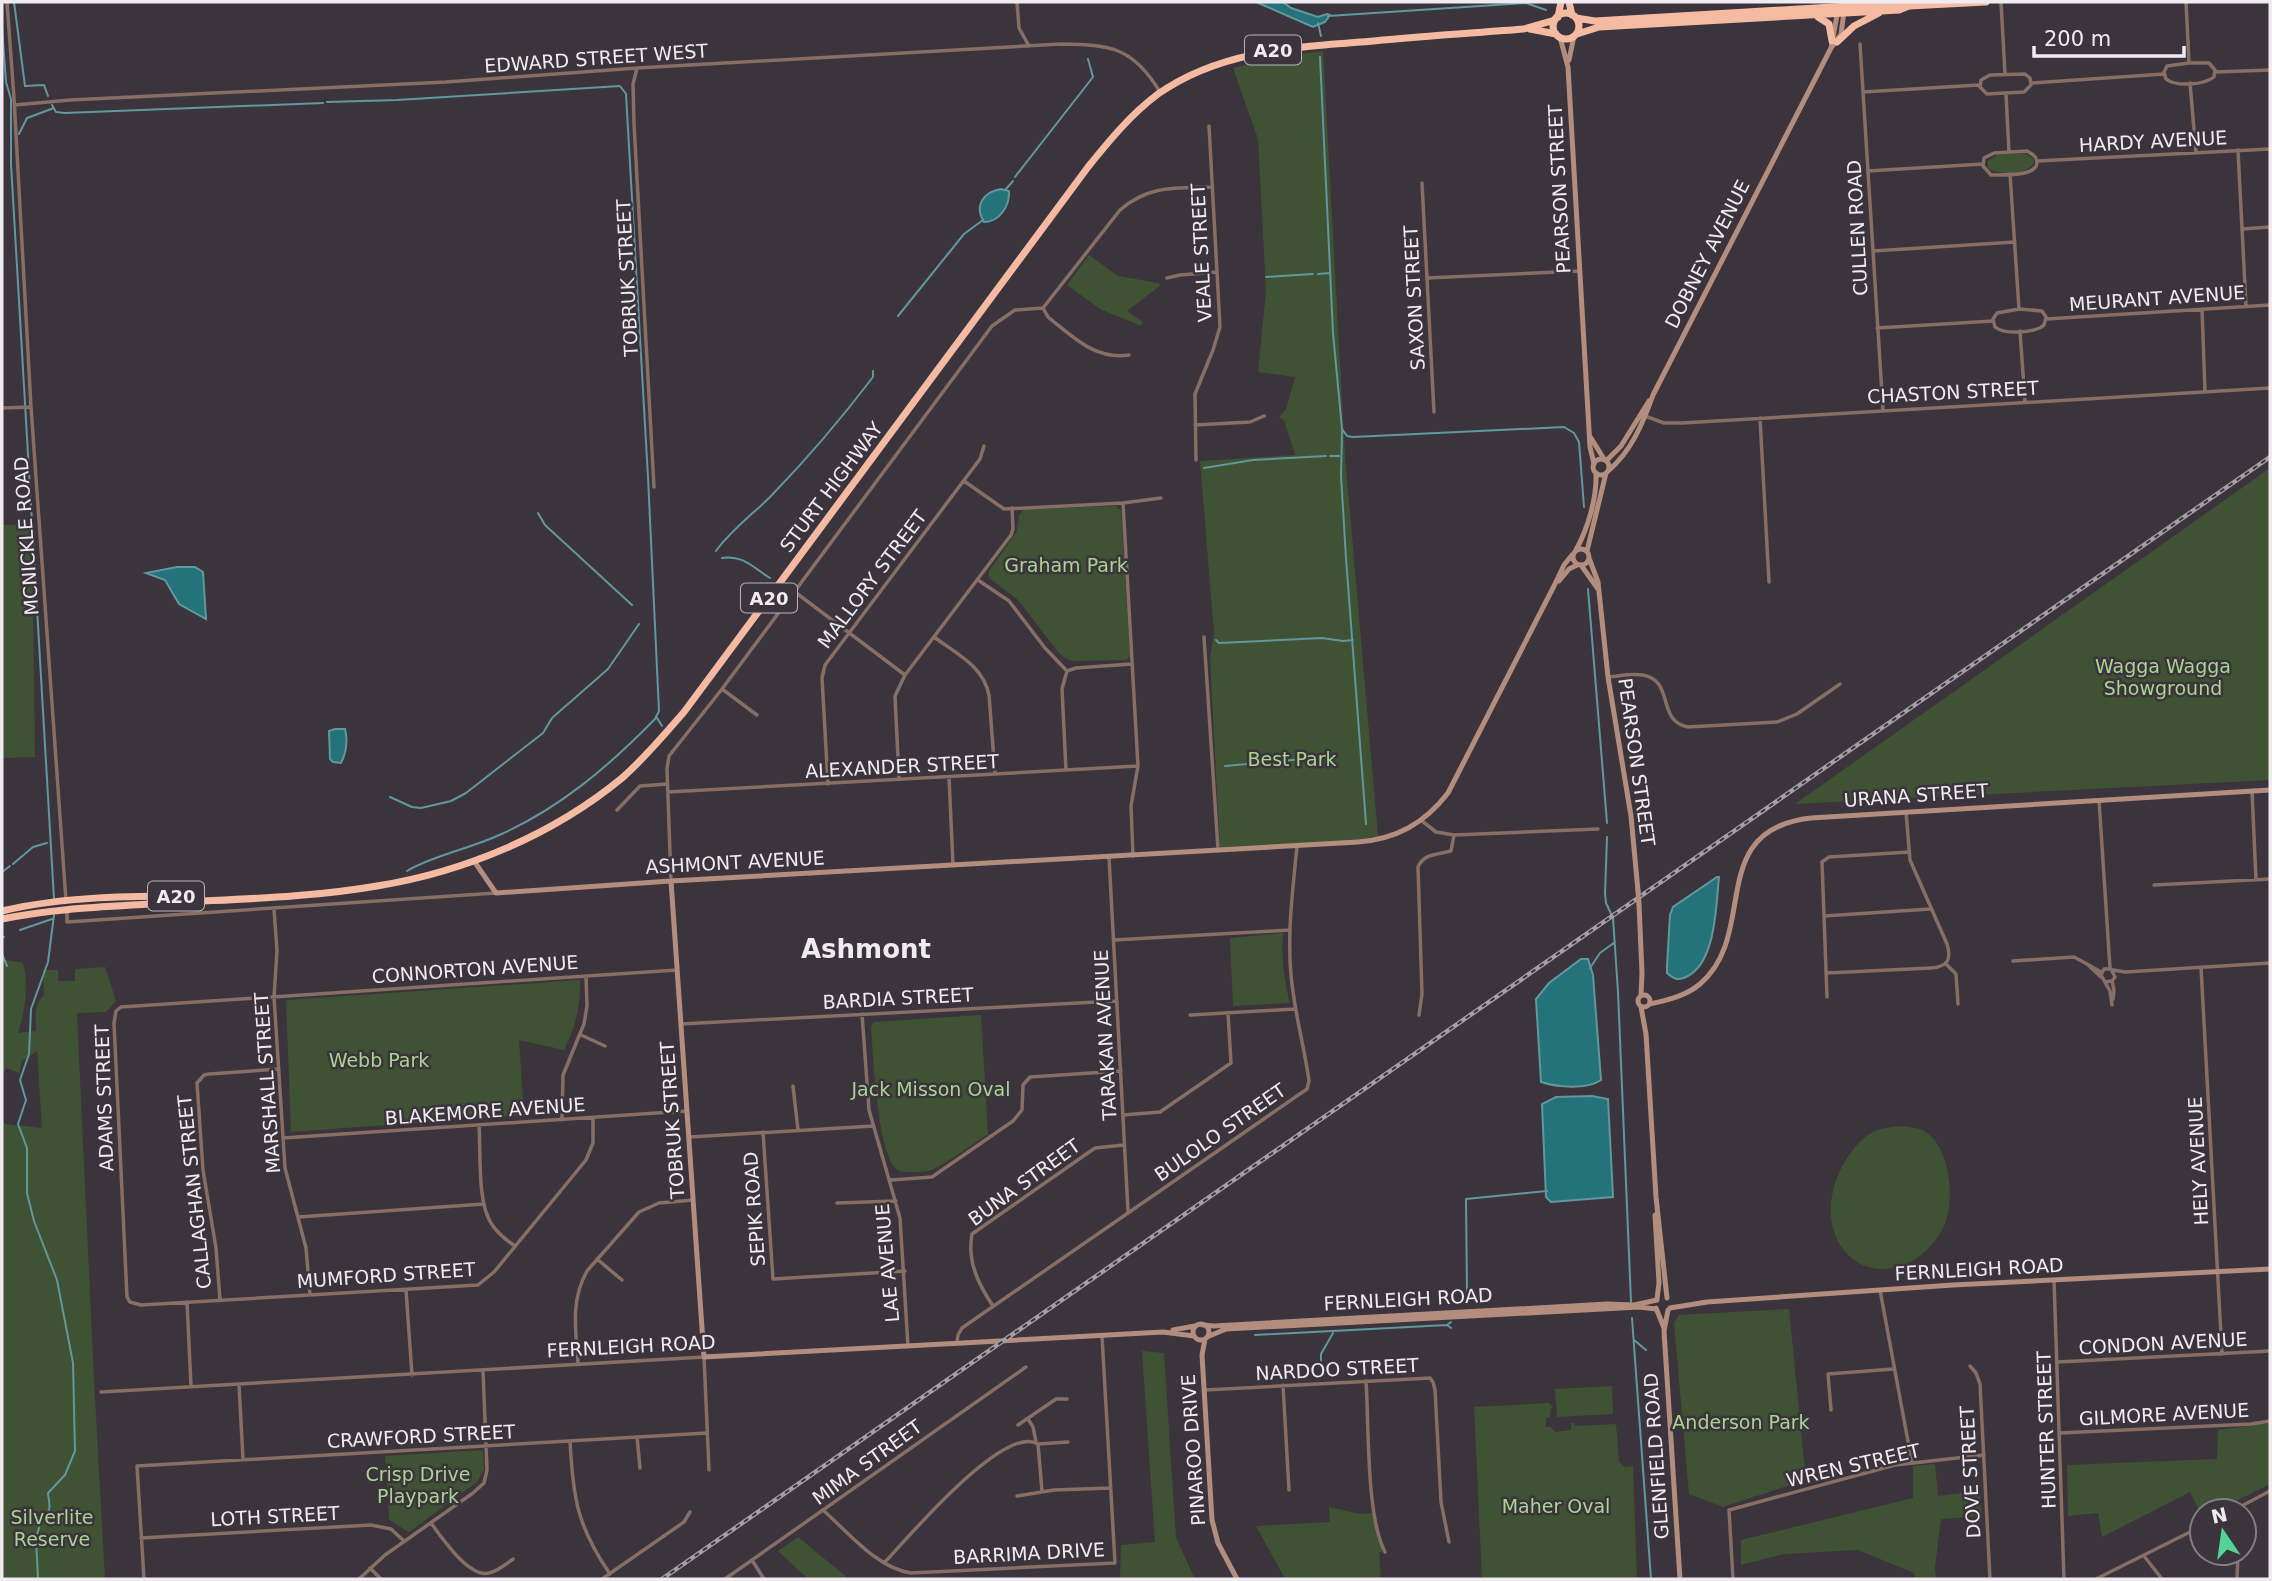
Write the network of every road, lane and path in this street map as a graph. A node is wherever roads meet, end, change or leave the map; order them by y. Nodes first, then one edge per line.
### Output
1 (7, 2) edge
2 (1017, 2) edge
3 (1561, 2) edge
4 (1569, 2) edge
5 (1986, 2) edge
6 (2001, 2) edge
7 (2186, 2) edge
8 (1909, 6) junction
9 (1840, 11) junction
10 (1882, 11) junction
11 (1810, 15) junction
12 (1574, 16) junction
13 (1557, 18) junction
14 (1524, 29) junction
15 (1575, 35) junction
16 (1558, 36) junction
17 (1833, 44) junction
18 (1860, 44) dead end
19 (1029, 46) junction
20 (2189, 63) junction
21 (1568, 67) junction
22 (637, 68) junction
23 (2270, 70) edge
24 (2215, 72) junction
25 (2005, 74) junction
26 (2164, 74) junction
27 (2031, 83) junction
28 (2190, 83) junction
29 (1980, 85) junction
30 (1863, 92) junction
31 (1160, 93) junction
32 (2006, 94) junction
33 (15, 105) junction
34 (1209, 125) dead end
35 (2270, 149) edge
36 (2238, 150) junction
37 (2009, 152) junction
38 (2196, 153) junction
39 (2037, 161) junction
40 (1983, 164) junction
41 (1868, 171) junction
42 (2010, 174) junction
43 (1422, 183) dead end
44 (1212, 187) junction
45 (2270, 227) edge
46 (2242, 229) junction
47 (2015, 242) junction
48 (1872, 251) junction
49 (1580, 271) junction
50 (1217, 272) junction
51 (1167, 278) dead end
52 (1427, 278) junction
53 (2270, 305) edge
54 (2246, 306) junction
55 (1044, 309) junction
56 (2020, 309) junction
57 (2202, 309) junction
58 (2046, 319) junction
59 (1993, 321) junction
60 (1877, 328) junction
61 (2020, 331) junction
62 (1129, 355) dead end
63 (2270, 388) edge
64 (2205, 392) junction
65 (2025, 402) junction
66 (31, 407) junction
67 (2, 408) edge
68 (1883, 410) junction
69 (1434, 412) dead end
70 (1643, 414) junction
71 (1264, 416) dead end
72 (1760, 418) junction
73 (1195, 425) junction
74 (1589, 435) junction
75 (984, 446) dead end
76 (1196, 460) dead end
77 (1605, 460) junction
78 (1594, 464) junction
79 (1607, 472) junction
80 (1596, 473) junction
81 (964, 481) junction
82 (654, 487) dead end
83 (1161, 498) dead end
84 (1123, 503) junction
85 (1012, 509) junction
86 (1574, 552) junction
87 (1588, 555) junction
88 (1579, 565) junction
89 (978, 580) junction
90 (1769, 582) dead end
91 (1555, 586) junction
92 (1598, 589) junction
93 (795, 592) junction
94 (849, 631) junction
95 (934, 637) junction
96 (1204, 637) dead end
97 (1132, 664) junction
98 (1067, 671) junction
99 (905, 675) junction
100 (1608, 677) junction
101 (1840, 684) dead end
102 (722, 689) junction
103 (757, 715) dead end
104 (1138, 766) junction
105 (1066, 770) junction
106 (995, 774) junction
107 (949, 777) junction
108 (899, 779) junction
109 (667, 784) junction
110 (828, 784) junction
111 (2270, 790) edge
112 (2252, 791) junction
113 (667, 792) junction
114 (2099, 800) junction
115 (617, 810) dead end
116 (1906, 812) junction
117 (1422, 821) junction
118 (1598, 829) dead end
119 (1454, 835) junction
120 (1297, 846) junction
121 (1219, 851) junction
122 (1909, 852) junction
123 (1133, 856) junction
124 (1108, 857) junction
125 (474, 861) junction
126 (953, 865) junction
127 (2270, 879) edge
128 (2256, 880) junction
129 (671, 881) junction
130 (2154, 885) dead end
131 (496, 893) junction
132 (66, 905) junction
133 (53, 906) junction
134 (274, 908) junction
135 (1932, 909) junction
136 (2, 911) edge
137 (1824, 916) junction
138 (2, 919) edge
139 (1290, 930) junction
140 (1114, 940) junction
141 (2108, 953) junction
142 (2013, 961) dead end
143 (2270, 963) edge
144 (1946, 964) junction
145 (2201, 967) junction
146 (2111, 969) junction
147 (677, 970) junction
148 (2125, 972) junction
149 (2102, 973) junction
150 (1827, 974) junction
151 (586, 976) junction
152 (2113, 979) junction
153 (2105, 982) junction
154 (274, 996) junction
155 (1828, 997) dead end
156 (1116, 1001) junction
157 (1646, 1001) junction
158 (1958, 1004) dead end
159 (1295, 1009) junction
160 (1228, 1013) junction
161 (862, 1014) junction
162 (1190, 1015) dead end
163 (1419, 1015) dead end
164 (681, 1024) junction
165 (581, 1035) junction
166 (605, 1046) dead end
167 (279, 1069) junction
168 (1121, 1071) junction
169 (793, 1086) dead end
170 (688, 1111) junction
171 (1123, 1115) junction
172 (593, 1118) junction
173 (562, 1120) junction
174 (479, 1125) junction
175 (873, 1126) junction
176 (798, 1130) junction
177 (763, 1132) junction
178 (690, 1137) junction
179 (283, 1138) junction
180 (1124, 1145) junction
181 (891, 1180) junction
182 (1656, 1197) junction
183 (693, 1200) junction
184 (897, 1201) junction
185 (836, 1203) dead end
186 (484, 1204) junction
187 (1128, 1212) junction
188 (298, 1217) junction
189 (515, 1246) junction
190 (597, 1259) junction
191 (2270, 1269) edge
192 (905, 1271) junction
193 (2218, 1271) junction
194 (622, 1280) dead end
195 (2054, 1280) junction
196 (407, 1290) junction
197 (1880, 1290) junction
198 (310, 1295) junction
199 (1657, 1299) junction
200 (1668, 1299) junction
201 (220, 1300) junction
202 (130, 1301) joint
203 (187, 1302) junction
204 (1691, 1303) junction
205 (993, 1306) junction
206 (1669, 1309) junction
207 (1657, 1310) junction
208 (1200, 1325) junction
209 (1664, 1331) junction
210 (1163, 1332) junction
211 (1102, 1336) junction
212 (1196, 1338) junction
213 (1206, 1338) junction
214 (957, 1343) junction
215 (908, 1346) junction
216 (2270, 1351) edge
217 (2222, 1354) junction
218 (1202, 1355) junction
219 (704, 1357) junction
220 (2058, 1362) junction
221 (578, 1364) junction
222 (1970, 1366) dead end
223 (1026, 1367) dead end
224 (1893, 1369) junction
225 (483, 1371) junction
226 (412, 1375) junction
227 (1366, 1381) junction
228 (239, 1384) junction
229 (1283, 1385) junction
230 (191, 1386) junction
231 (1205, 1390) junction
232 (101, 1392) dead end
233 (1067, 1399) dead end
234 (1831, 1410) dead end
235 (1028, 1419) junction
236 (2270, 1421) edge
237 (1018, 1425) dead end
238 (707, 1433) junction
239 (2060, 1433) junction
240 (637, 1437) junction
241 (570, 1441) junction
242 (1037, 1443) junction
243 (1068, 1443) dead end
244 (486, 1446) junction
245 (1984, 1455) junction
246 (243, 1460) junction
247 (1912, 1463) junction
248 (640, 1468) dead end
249 (709, 1470) dead end
250 (1111, 1488) junction
251 (1289, 1490) dead end
252 (1042, 1492) junction
253 (1017, 1496) dead end
254 (824, 1511) junction
255 (690, 1512) dead end
256 (431, 1523) junction
257 (2188, 1533) edge
258 (141, 1538) junction
259 (404, 1541) junction
260 (1449, 1542) dead end
261 (1385, 1552) dead end
262 (2144, 1556) junction
263 (513, 1559) dead end
264 (752, 1560) junction
265 (884, 1563) junction
266 (370, 1567) junction
267 (610, 1574) junction
268 (144, 1579) edge
269 (359, 1579) edge
270 (381, 1579) edge
271 (602, 1579) edge
272 (725, 1579) edge
273 (764, 1579) edge
274 (1237, 1579) edge
275 (1680, 1579) edge
276 (1733, 1579) edge
277 (1990, 1579) edge
278 (2064, 1579) edge
279 (2096, 1579) edge
280 (2162, 1579) edge

1 - 33 street, MCNICKLE ROAD
2 - 19 street
3 - 13 highway
4 - 12 highway
5 - 8 highway, A20
6 - 25 street
7 - 20 street
8 - 9 highway, A20
8 - 10 highway, A20
9 - 10 highway, A20
9 - 11 highway, A20
9 - 12 highway, A20
9 - 17 street, DOBNEY AVENUE
10 - 17 highway
11 - 15 highway, A20
11 - 17 highway
12 - 13 highway, A20
12 - 15 highway
13 - 14 highway, A20
13 - 16 highway
14 - 16 highway, A20
14 - 31 highway, A20
15 - 16 highway, A20
15 - 21 street, PEARSON STREET
16 - 21 street, PEARSON STREET
17 - 70 street, DOBNEY AVENUE
18 - 30 street, CULLEN ROAD
19 - 22 street, EDWARD STREET WEST
19 - 31 street, EDWARD STREET WEST
20 - 24 street
20 - 26 street
21 - 49 street, PEARSON STREET
22 - 33 street, EDWARD STREET WEST
22 - 82 street, TOBRUK STREET
23 - 24 street
24 - 28 street
25 - 27 street
25 - 29 street
26 - 27 street
26 - 28 street
27 - 32 street
28 - 38 street
29 - 30 street
29 - 32 street
30 - 41 street, CULLEN ROAD
31 - 125 highway, STURT HIGHWAY / A20
32 - 37 street
33 - 66 street, MCNICKLE ROAD
34 - 44 street, VEALE STREET
35 - 36 street, HARDY AVENUE
36 - 38 street, HARDY AVENUE
36 - 46 street
37 - 39 street, HARDY AVENUE
37 - 40 street
38 - 39 street, HARDY AVENUE
39 - 42 street, HARDY AVENUE
40 - 41 street
40 - 42 street
41 - 48 street, CULLEN ROAD
42 - 47 street
43 - 52 street, SAXON STREET
44 - 50 street, VEALE STREET
44 - 55 street
45 - 46 street
46 - 54 street
47 - 48 street
47 - 56 street
48 - 60 street, CULLEN ROAD
49 - 52 street
49 - 74 street, PEARSON STREET
50 - 51 street
50 - 73 street, VEALE STREET
52 - 69 street, SAXON STREET
53 - 54 street, MEURANT AVENUE
54 - 57 street, MEURANT AVENUE
55 - 62 street
55 - 93 street
56 - 58 street, MEURANT AVENUE
56 - 59 street
57 - 58 street, MEURANT AVENUE
57 - 64 street
58 - 61 street, MEURANT AVENUE
59 - 60 street
59 - 61 street
60 - 68 street, CULLEN ROAD
61 - 65 street
63 - 64 street, CHASTON STREET
64 - 65 street, CHASTON STREET
65 - 68 street, CHASTON STREET
66 - 67 street
66 - 132 street, MCNICKLE ROAD
68 - 72 street, CHASTON STREET
70 - 72 street, CHASTON STREET
70 - 77 street
70 - 79 street, DOBNEY AVENUE
71 - 73 street
72 - 90 street
73 - 76 street, VEALE STREET
74 - 77 street, PEARSON STREET
74 - 78 street, PEARSON STREET
75 - 81 street, MALLORY STREET
77 - 78 street
77 - 79 street
78 - 80 street
79 - 80 street
79 - 87 street, DOBNEY AVENUE
80 - 86 street
81 - 85 street
81 - 94 street, MALLORY STREET
83 - 84 street
84 - 85 street
84 - 97 street
85 - 89 street
86 - 87 street
86 - 88 street
86 - 91 street
87 - 88 street
87 - 92 street, PEARSON STREET
88 - 91 street
88 - 92 street
89 - 95 street
89 - 98 street
91 - 117 street
92 - 100 street, PEARSON STREET
93 - 94 street
93 - 102 street
94 - 99 street
94 - 110 street, MALLORY STREET
95 - 99 street
95 - 106 street
96 - 121 street
97 - 98 street
97 - 104 street
98 - 105 street
99 - 108 street
100 - 101 street
100 - 157 street, PEARSON STREET, bridge
102 - 103 street
102 - 109 street, TOBRUK STREET
104 - 105 street, ALEXANDER STREET
104 - 123 street
105 - 106 street, ALEXANDER STREET
106 - 107 street, ALEXANDER STREET
107 - 108 street, ALEXANDER STREET
107 - 126 street
108 - 110 street, ALEXANDER STREET
109 - 113 street, TOBRUK STREET
109 - 115 street
110 - 113 street, ALEXANDER STREET
111 - 112 street, URANA STREET
112 - 114 street, URANA STREET
112 - 128 street
113 - 129 street, TOBRUK STREET
114 - 116 street, URANA STREET
114 - 141 street
116 - 122 street
116 - 157 street, URANA STREET
117 - 119 street
117 - 120 street, ASHMONT AVENUE
118 - 119 street
119 - 163 street
120 - 121 street, ASHMONT AVENUE
120 - 139 street, BULOLO STREET
121 - 123 street, ASHMONT AVENUE
122 - 135 street
122 - 137 street
123 - 124 street, ASHMONT AVENUE
124 - 126 street, ASHMONT AVENUE
124 - 140 street, TARAKAN AVENUE
125 - 131 street
125 - 132 highway, STURT HIGHWAY / A20
126 - 129 street, ASHMONT AVENUE
127 - 128 street
128 - 130 street
129 - 131 street, ASHMONT AVENUE
129 - 147 street, TOBRUK STREET
131 - 134 street, ASHMONT AVENUE
132 - 133 highway, STURT HIGHWAY / A20
132 - 134 street, ASHMONT AVENUE
133 - 136 highway, STURT HIGHWAY / A20
133 - 138 highway, STURT HIGHWAY / A20
134 - 154 street, MARSHALL STREET
135 - 137 street
135 - 144 street
137 - 150 street
139 - 140 street
139 - 159 street, BULOLO STREET
140 - 156 street, TARAKAN AVENUE
141 - 146 street
141 - 149 street
142 - 149 street
143 - 145 street
144 - 150 street
144 - 158 street
145 - 148 street
145 - 193 street, HELY AVENUE
146 - 148 street
146 - 149 street
146 - 152 street
147 - 151 street, CONNORTON AVENUE
147 - 164 street, TOBRUK STREET
148 - 152 street
149 - 153 street
150 - 155 street
151 - 154 street, CONNORTON AVENUE
151 - 165 street
152 - 153 street
152 - 153 street
154 - 167 street, MARSHALL STREET
154 - 202 street, ADAMS STREET
156 - 161 street, BARDIA STREET
156 - 168 street, TARAKAN AVENUE
157 - 182 street, PEARSON STREET
159 - 160 street
159 - 187 street, BULOLO STREET
160 - 162 street
160 - 171 street
161 - 164 street, BARDIA STREET
161 - 175 street, LAE AVENUE
164 - 170 street, TOBRUK STREET
165 - 166 street
165 - 173 street
167 - 179 street, MARSHALL STREET
167 - 201 street, CALLAGHAN STREET
168 - 171 street, TARAKAN AVENUE
168 - 181 street
169 - 176 street
170 - 172 street, BLAKEMORE AVENUE
170 - 178 street, TOBRUK STREET
171 - 180 street, TARAKAN AVENUE
172 - 173 street, BLAKEMORE AVENUE
172 - 189 street, MUMFORD STREET
173 - 174 street, BLAKEMORE AVENUE
174 - 179 street, BLAKEMORE AVENUE
174 - 186 street
175 - 176 street
175 - 181 street, LAE AVENUE
176 - 177 street
177 - 178 street
177 - 192 street, SEPIK ROAD
178 - 183 street, TOBRUK STREET
179 - 188 street, MARSHALL STREET
180 - 187 street, TARAKAN AVENUE
180 - 205 street, BUNA STREET
181 - 184 street, LAE AVENUE
182 - 199 street, PEARSON STREET
182 - 200 street, PEARSON STREET
183 - 190 street
183 - 219 street, TOBRUK STREET
184 - 185 street
184 - 192 street, LAE AVENUE
186 - 188 street
186 - 189 street
187 - 205 street, BULOLO STREET
188 - 198 street, MARSHALL STREET
189 - 196 street, MUMFORD STREET
190 - 194 street
190 - 221 street
191 - 193 street, FERNLEIGH ROAD
192 - 215 street, LAE AVENUE
193 - 195 street, FERNLEIGH ROAD
193 - 217 street, HELY AVENUE
195 - 197 street, FERNLEIGH ROAD
195 - 220 street, HUNTER STREET
196 - 198 street, MUMFORD STREET
196 - 226 street
197 - 204 street, FERNLEIGH ROAD
197 - 224 street
198 - 201 street, MUMFORD STREET
199 - 200 street, FERNLEIGH ROAD
199 - 207 street, PEARSON STREET
199 - 208 street, FERNLEIGH ROAD
200 - 204 street, FERNLEIGH ROAD
200 - 206 street, PEARSON STREET
201 - 203 street, MUMFORD STREET
202 - 203 street, MUMFORD STREET
203 - 230 street
204 - 206 street, FERNLEIGH ROAD
205 - 214 street, BULOLO STREET
206 - 207 street, FERNLEIGH ROAD
206 - 209 street, GLENFIELD ROAD
207 - 209 street, GLENFIELD ROAD
207 - 213 street, FERNLEIGH ROAD
208 - 210 street, FERNLEIGH ROAD
208 - 212 street
208 - 213 street
209 - 275 street, GLENFIELD ROAD
210 - 211 street, FERNLEIGH ROAD
210 - 212 street, FERNLEIGH ROAD
211 - 214 street, FERNLEIGH ROAD
211 - 250 street, BARRIMA DRIVE
212 - 213 street, FERNLEIGH ROAD
212 - 218 street, PINAROO DRIVE
213 - 218 street, PINAROO DRIVE
214 - 215 street, FERNLEIGH ROAD
215 - 219 street, FERNLEIGH ROAD
216 - 217 street, CONDON AVENUE
217 - 220 street, CONDON AVENUE
218 - 231 street, PINAROO DRIVE
219 - 221 street, FERNLEIGH ROAD
219 - 238 street, TOBRUK STREET
220 - 239 street, HUNTER STREET
221 - 225 street, FERNLEIGH ROAD
222 - 245 street, DOVE STREET
223 - 254 street, MIMA STREET
224 - 234 street
224 - 247 street
225 - 226 street, FERNLEIGH ROAD
225 - 244 street
226 - 228 street, FERNLEIGH ROAD
227 - 229 street, NARDOO STREET
227 - 260 street, NARDOO STREET
227 - 261 street
228 - 230 street, FERNLEIGH ROAD
228 - 246 street
229 - 231 street, NARDOO STREET
229 - 251 street
230 - 232 street, FERNLEIGH ROAD
231 - 274 street, PINAROO DRIVE
233 - 235 street
235 - 237 street
235 - 242 street
236 - 239 street, GILMORE AVENUE
238 - 240 street, CRAWFORD STREET
238 - 249 street, TOBRUK STREET
239 - 278 street, HUNTER STREET
240 - 241 street, CRAWFORD STREET
240 - 248 street
241 - 244 street, CRAWFORD STREET
241 - 267 street
242 - 243 street
242 - 252 street
242 - 265 street
244 - 246 street, CRAWFORD STREET
244 - 256 street
245 - 247 street, WREN STREET
245 - 277 street, DOVE STREET
246 - 258 street, CRAWFORD STREET
247 - 276 street, WREN STREET
250 - 252 street
250 - 265 street, BARRIMA DRIVE
252 - 253 street
254 - 264 street, MIMA STREET
254 - 265 street, BARRIMA DRIVE
255 - 267 street
256 - 259 street
256 - 263 street
257 - 262 street
258 - 259 street, LOTH STREET
258 - 268 street
259 - 266 street
262 - 279 street
262 - 280 street
264 - 272 street, MIMA STREET
264 - 273 street
266 - 269 street
266 - 270 street
267 - 271 street

